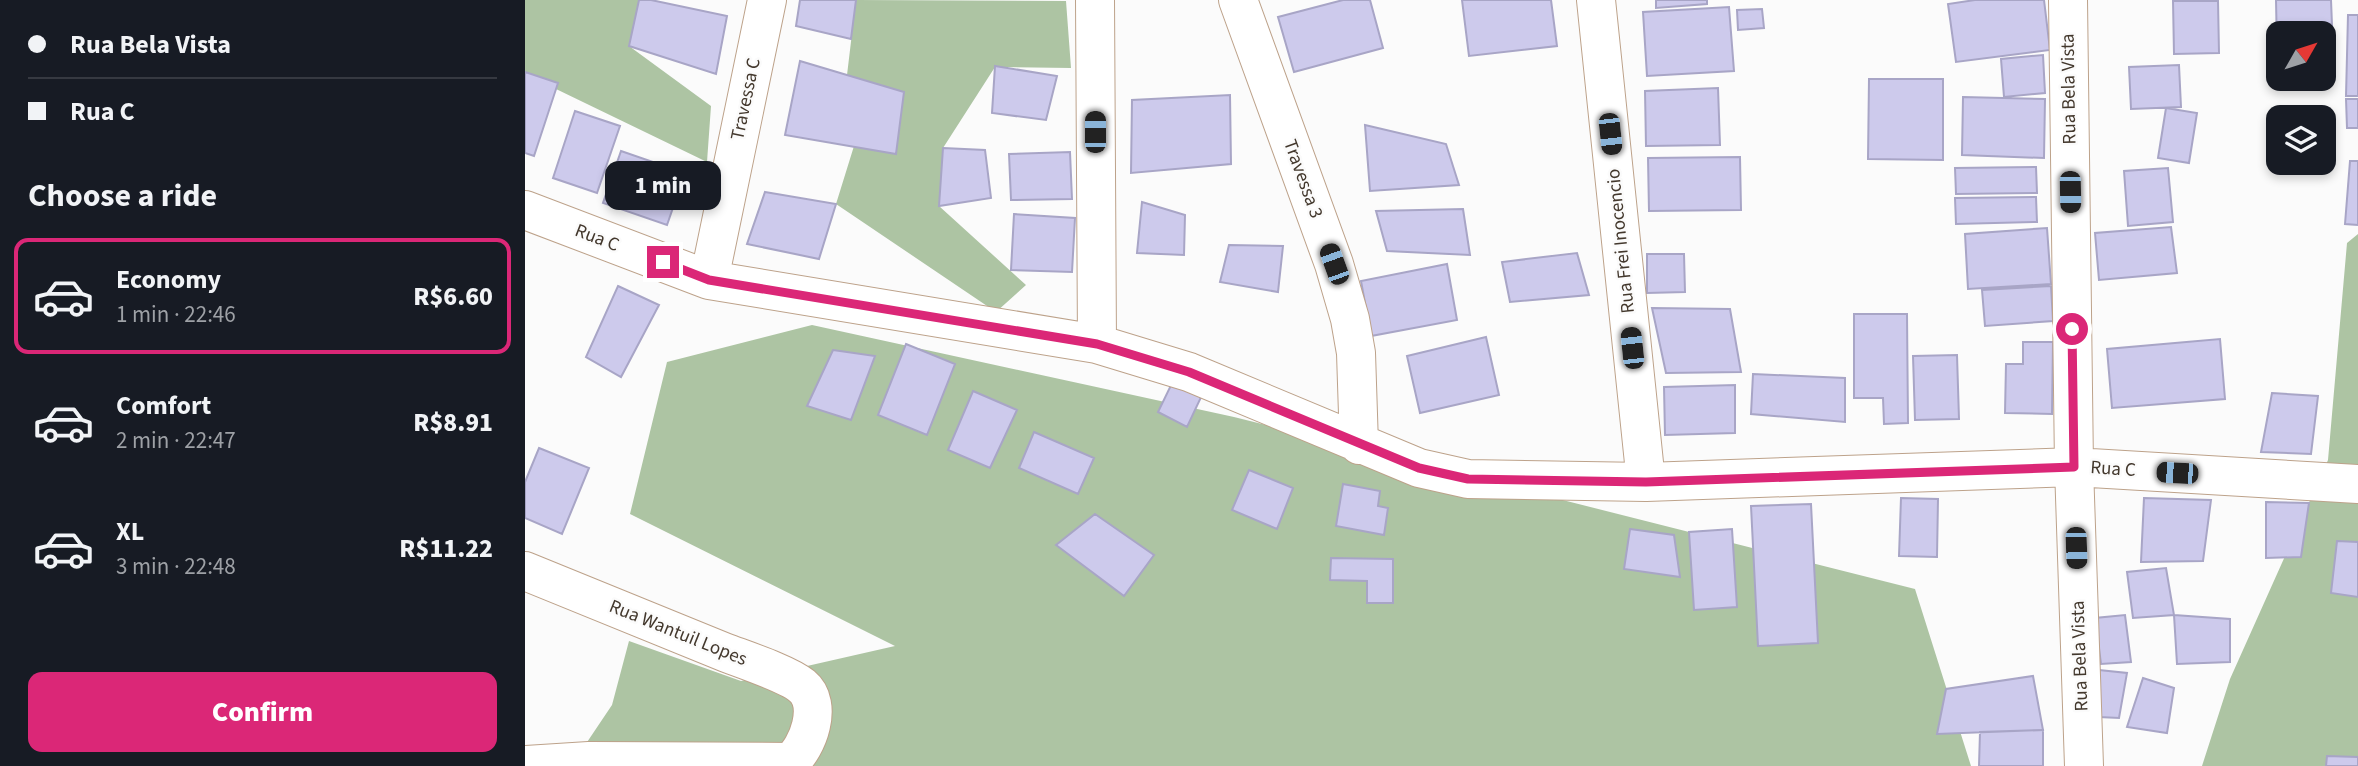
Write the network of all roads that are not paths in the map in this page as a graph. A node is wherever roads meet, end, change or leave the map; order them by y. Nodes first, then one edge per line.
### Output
1 (767, 0) edge
2 (1095, 0) edge
3 (1238, 0) edge
4 (1596, 0) edge
5 (2068, 0) edge
6 (525, 210) edge
7 (709, 280) junction
8 (1097, 344) junction
9 (1359, 445) junction
10 (2074, 467) junction
11 (1646, 482) junction
12 (2358, 484) edge
13 (525, 571) edge
14 (525, 765) edge
15 (2084, 766) edge

1 - 7 street, Travessa C
2 - 8 street
3 - 9 street, Travessa 3
4 - 11 street, Rua Frei Inocencio
5 - 10 street, Rua Bela Vista
6 - 7 street, Rua C
7 - 8 street, Rua C
8 - 9 street, Rua C
9 - 11 street, Rua C
10 - 11 street, Rua C
10 - 12 street, Rua C
10 - 15 street, Rua Bela Vista
13 - 14 street, Rua Wantuil Lopes

